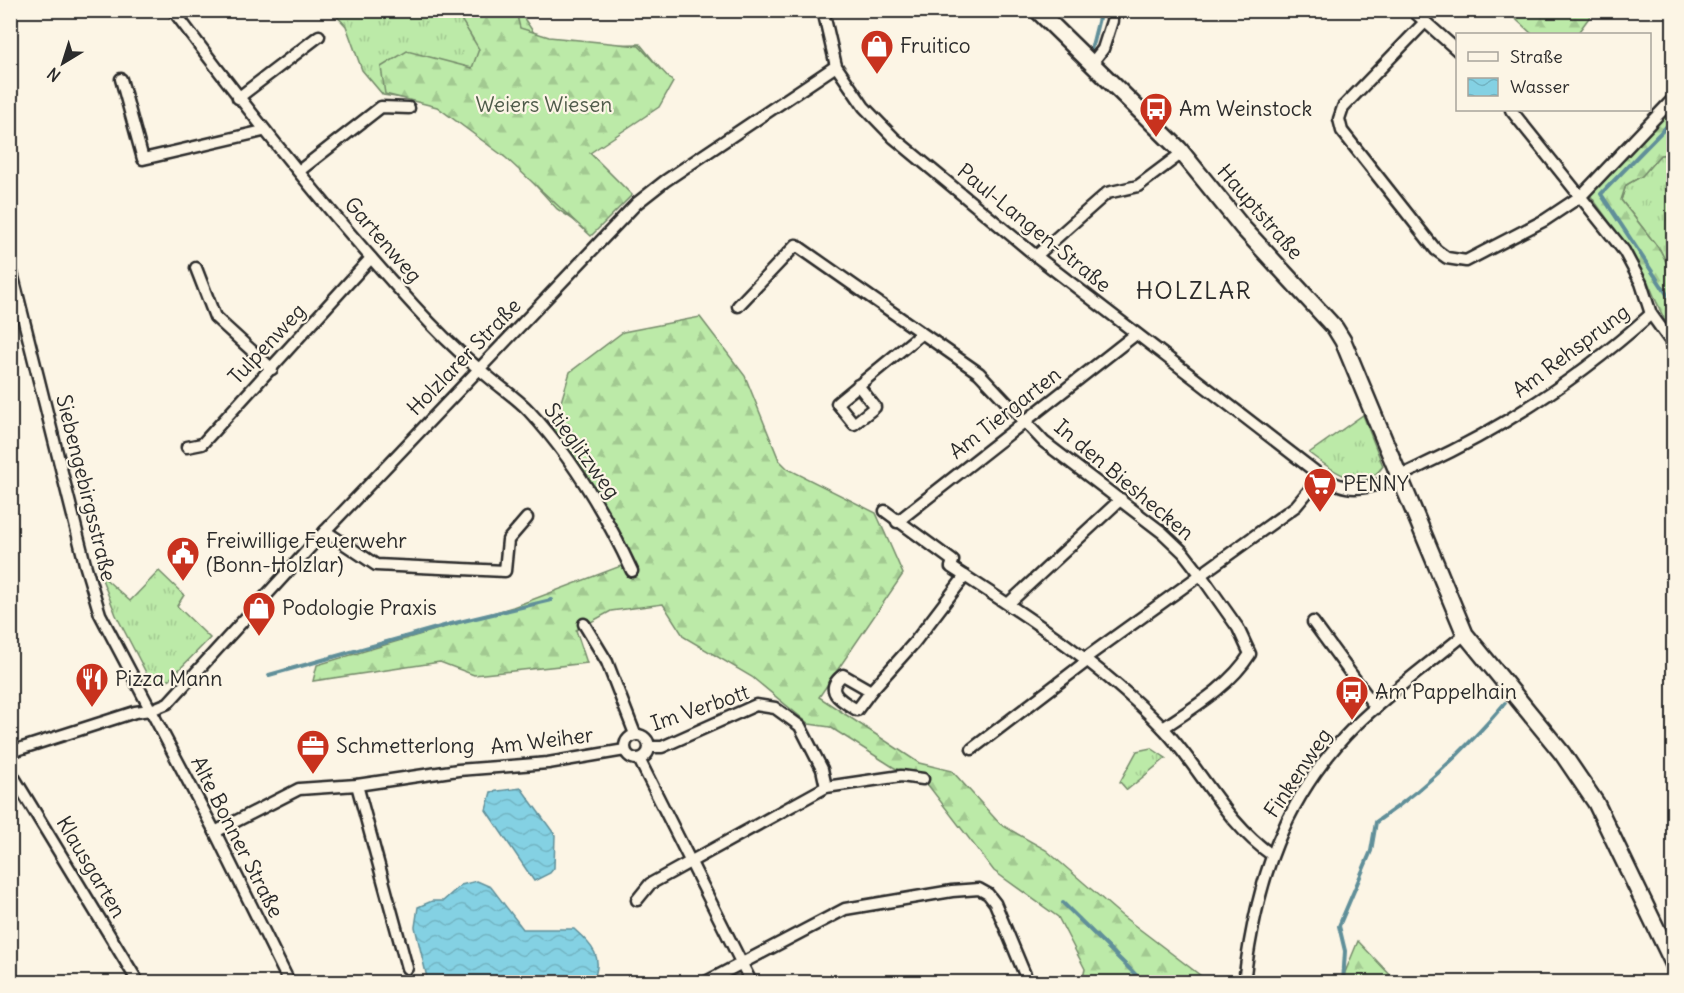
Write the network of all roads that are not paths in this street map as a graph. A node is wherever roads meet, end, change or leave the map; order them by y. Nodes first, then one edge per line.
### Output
1 (173, 10) edge
2 (823, 10) edge
3 (1037, 10) edge
4 (1412, 10) edge
5 (1112, 21) dead end
6 (1425, 22) junction
7 (319, 36) dead end
8 (1456, 49) edge
9 (1092, 63) junction
10 (836, 66) junction
11 (122, 79) dead end
12 (238, 98) junction
13 (1674, 98) edge
14 (409, 108) dead end
15 (1512, 111) edge
16 (263, 130) junction
17 (1182, 153) junction
18 (299, 171) junction
19 (1581, 196) junction
20 (1036, 256) junction
21 (371, 258) junction
22 (10, 265) edge
23 (196, 268) dead end
24 (738, 306) dead end
25 (1651, 314) junction
26 (921, 334) junction
27 (1136, 334) junction
28 (1674, 346) edge
29 (272, 369) junction
30 (480, 370) junction
31 (858, 386) dead end
32 (1027, 421) junction
33 (187, 447) dead end
34 (1320, 476) junction
35 (1398, 477) junction
36 (1121, 499) junction
37 (885, 511) dead end
38 (527, 518) dead end
39 (900, 523) junction
40 (325, 531) junction
41 (632, 571) dead end
42 (1200, 574) junction
43 (965, 576) junction
44 (1009, 603) junction
45 (1313, 622) dead end
46 (584, 624) dead end
47 (1465, 634) junction
48 (1086, 660) junction
49 (871, 691) dead end
50 (1376, 708) junction
51 (151, 710) junction
52 (1163, 728) junction
53 (635, 734) junction
54 (650, 747) junction
55 (972, 749) dead end
56 (625, 750) junction
57 (10, 752) edge
58 (639, 759) junction
59 (10, 771) edge
60 (923, 779) dead end
61 (357, 785) junction
62 (826, 787) junction
63 (215, 832) junction
64 (1272, 855) junction
65 (689, 861) junction
66 (637, 900) dead end
67 (742, 964) junction
68 (1674, 964) edge
69 (407, 968) dead end
70 (138, 982) edge
71 (289, 982) edge
72 (706, 982) edge
73 (752, 982) edge
74 (1028, 982) edge
75 (1244, 982) edge

1 - 12 street, Gartenweg
2 - 10 street, Paul-Langen-Straße
3 - 9 main road, Hauptstraße
4 - 6 street
5 - 9 street
6 - 8 street
6 - 19 street
7 - 12 street
9 - 17 main road, Hauptstraße
10 - 20 street, Paul-Langen-Straße
10 - 30 street, Holzlarer Straße
11 - 16 street
12 - 16 street, Gartenweg
13 - 19 street
14 - 18 street
15 - 19 street, Am Rehsprung
16 - 18 street, Gartenweg
17 - 20 street
17 - 35 main road, Hauptstraße
18 - 21 street, Gartenweg
19 - 25 street, Am Rehsprung
20 - 27 street, Paul-Langen-Straße
21 - 29 street, Tulpenweg
21 - 30 street, Gartenweg
22 - 51 street, Siebengebirgsstraße
23 - 29 street
24 - 26 street, In den Bieshecken
25 - 28 street
25 - 35 street, Am Rehsprung
26 - 31 street
26 - 32 street, In den Bieshecken
27 - 32 street, Am Tiergarten
27 - 34 street, Paul-Langen-Straße
29 - 33 street, Tulpenweg
30 - 40 street, Holzlarer Straße
30 - 41 street, Stieglitzweg
32 - 36 street, In den Bieshecken
32 - 39 street, Am Tiergarten
34 - 35 street, Paul-Langen-Straße
34 - 42 street
35 - 47 main road, Hauptstraße
36 - 42 street, In den Bieshecken
36 - 44 street
37 - 39 street
38 - 40 street
39 - 43 street
40 - 51 street, Holzlarer Straße
42 - 48 street
42 - 52 street, In den Bieshecken
43 - 44 street
43 - 49 street
44 - 48 street
45 - 50 street
46 - 53 street
47 - 50 street, Finkenweg
47 - 68 main road, Hauptstraße
48 - 52 street
48 - 55 street
50 - 64 street, Finkenweg
51 - 57 street
51 - 63 street, Alte Bonner Straße
52 - 64 street
53 - 54 street
53 - 56 street
54 - 58 street
54 - 62 street, Im Verbott
56 - 58 street
56 - 61 street, Am Weiher
58 - 65 street
59 - 70 street, Klausgarten
60 - 62 street
61 - 63 street, Am Weiher
61 - 69 street
62 - 65 street
63 - 71 street, Alte Bonner Straße
64 - 75 street, Finkenweg
65 - 66 street
65 - 67 street
67 - 72 street
67 - 73 street
67 - 74 street

